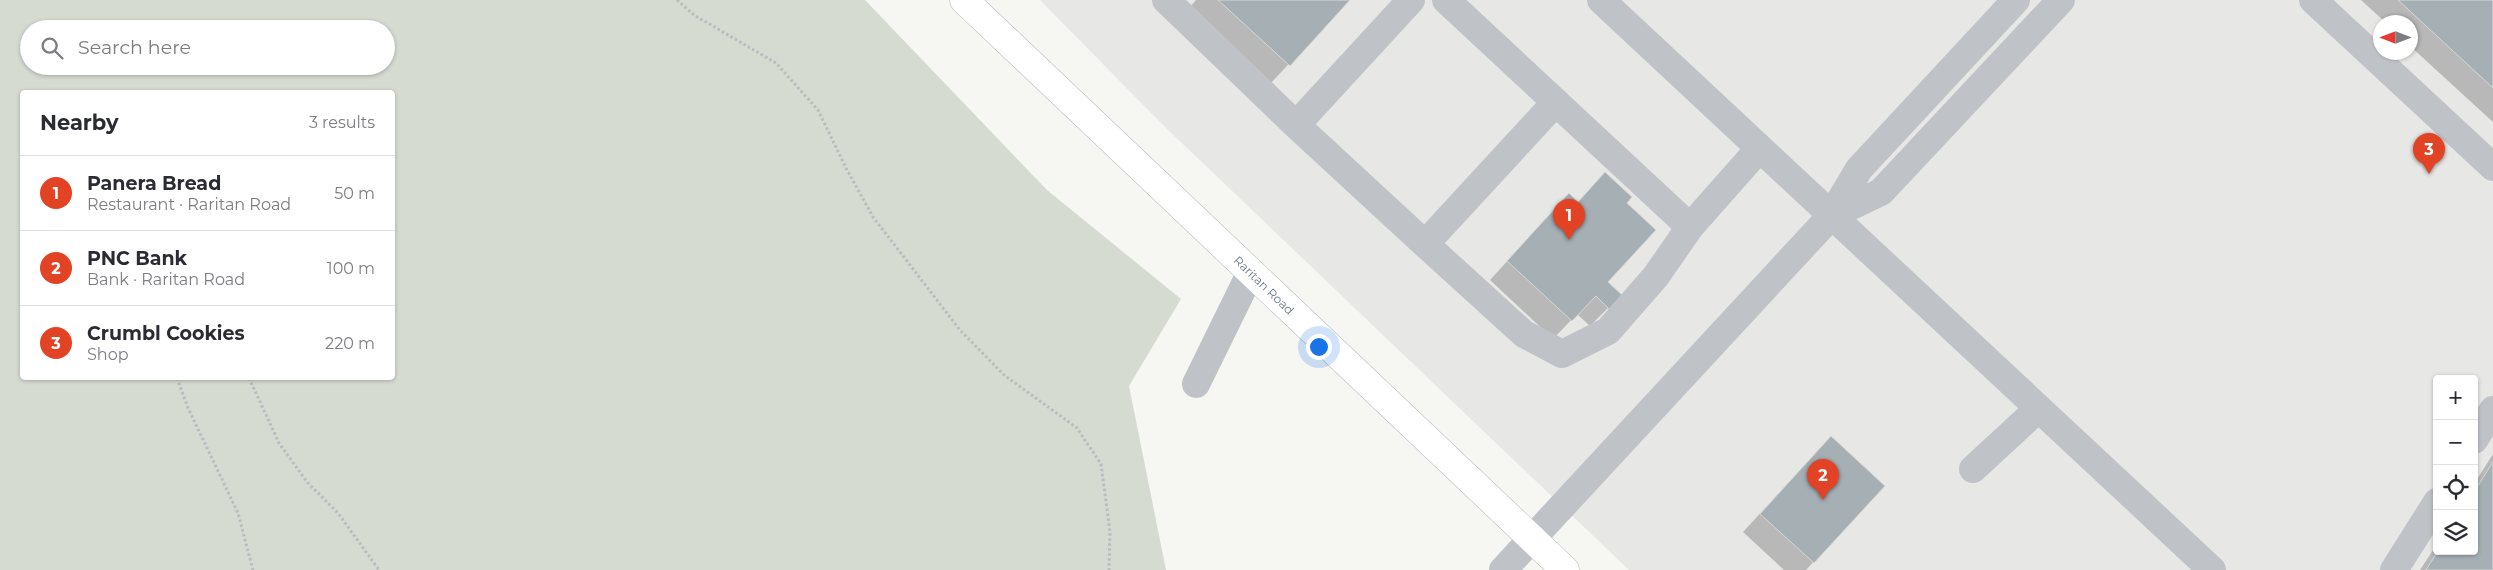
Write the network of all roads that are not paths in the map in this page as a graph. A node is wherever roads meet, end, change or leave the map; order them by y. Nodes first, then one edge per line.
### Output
1 (964, 0) edge
2 (1166, 0) edge
3 (1411, 0) edge
4 (1446, 0) edge
5 (1601, 0) edge
6 (2016, 0) edge
7 (2061, 0) edge
8 (2313, 0) edge
9 (1556, 102) junction
10 (1296, 124) junction
11 (1759, 149) junction
12 (2493, 167) edge
13 (1831, 216) junction
14 (1690, 227) junction
15 (1424, 244) junction
16 (1251, 272) junction
17 (1196, 384) dead end
18 (2038, 409) junction
19 (2493, 410) edge
20 (2478, 434) edge
21 (1973, 469) dead end
22 (2433, 508) edge
23 (1532, 539) junction
24 (1503, 570) edge
25 (1565, 570) edge
26 (2212, 570) edge
27 (2394, 570) edge

1 - 16 main road, Raritan Road
2 - 10 lane
3 - 10 lane
4 - 9 lane
5 - 11 lane
6 - 13 lane
7 - 13 lane
8 - 12 lane
9 - 14 lane
9 - 15 lane
10 - 15 lane
11 - 13 lane
11 - 14 lane
13 - 18 lane
13 - 23 lane
14 - 15 lane
16 - 17 lane
16 - 23 main road, Raritan Road
18 - 21 lane
18 - 26 lane
19 - 20 lane
22 - 27 lane
23 - 24 lane
23 - 25 main road, Raritan Road

